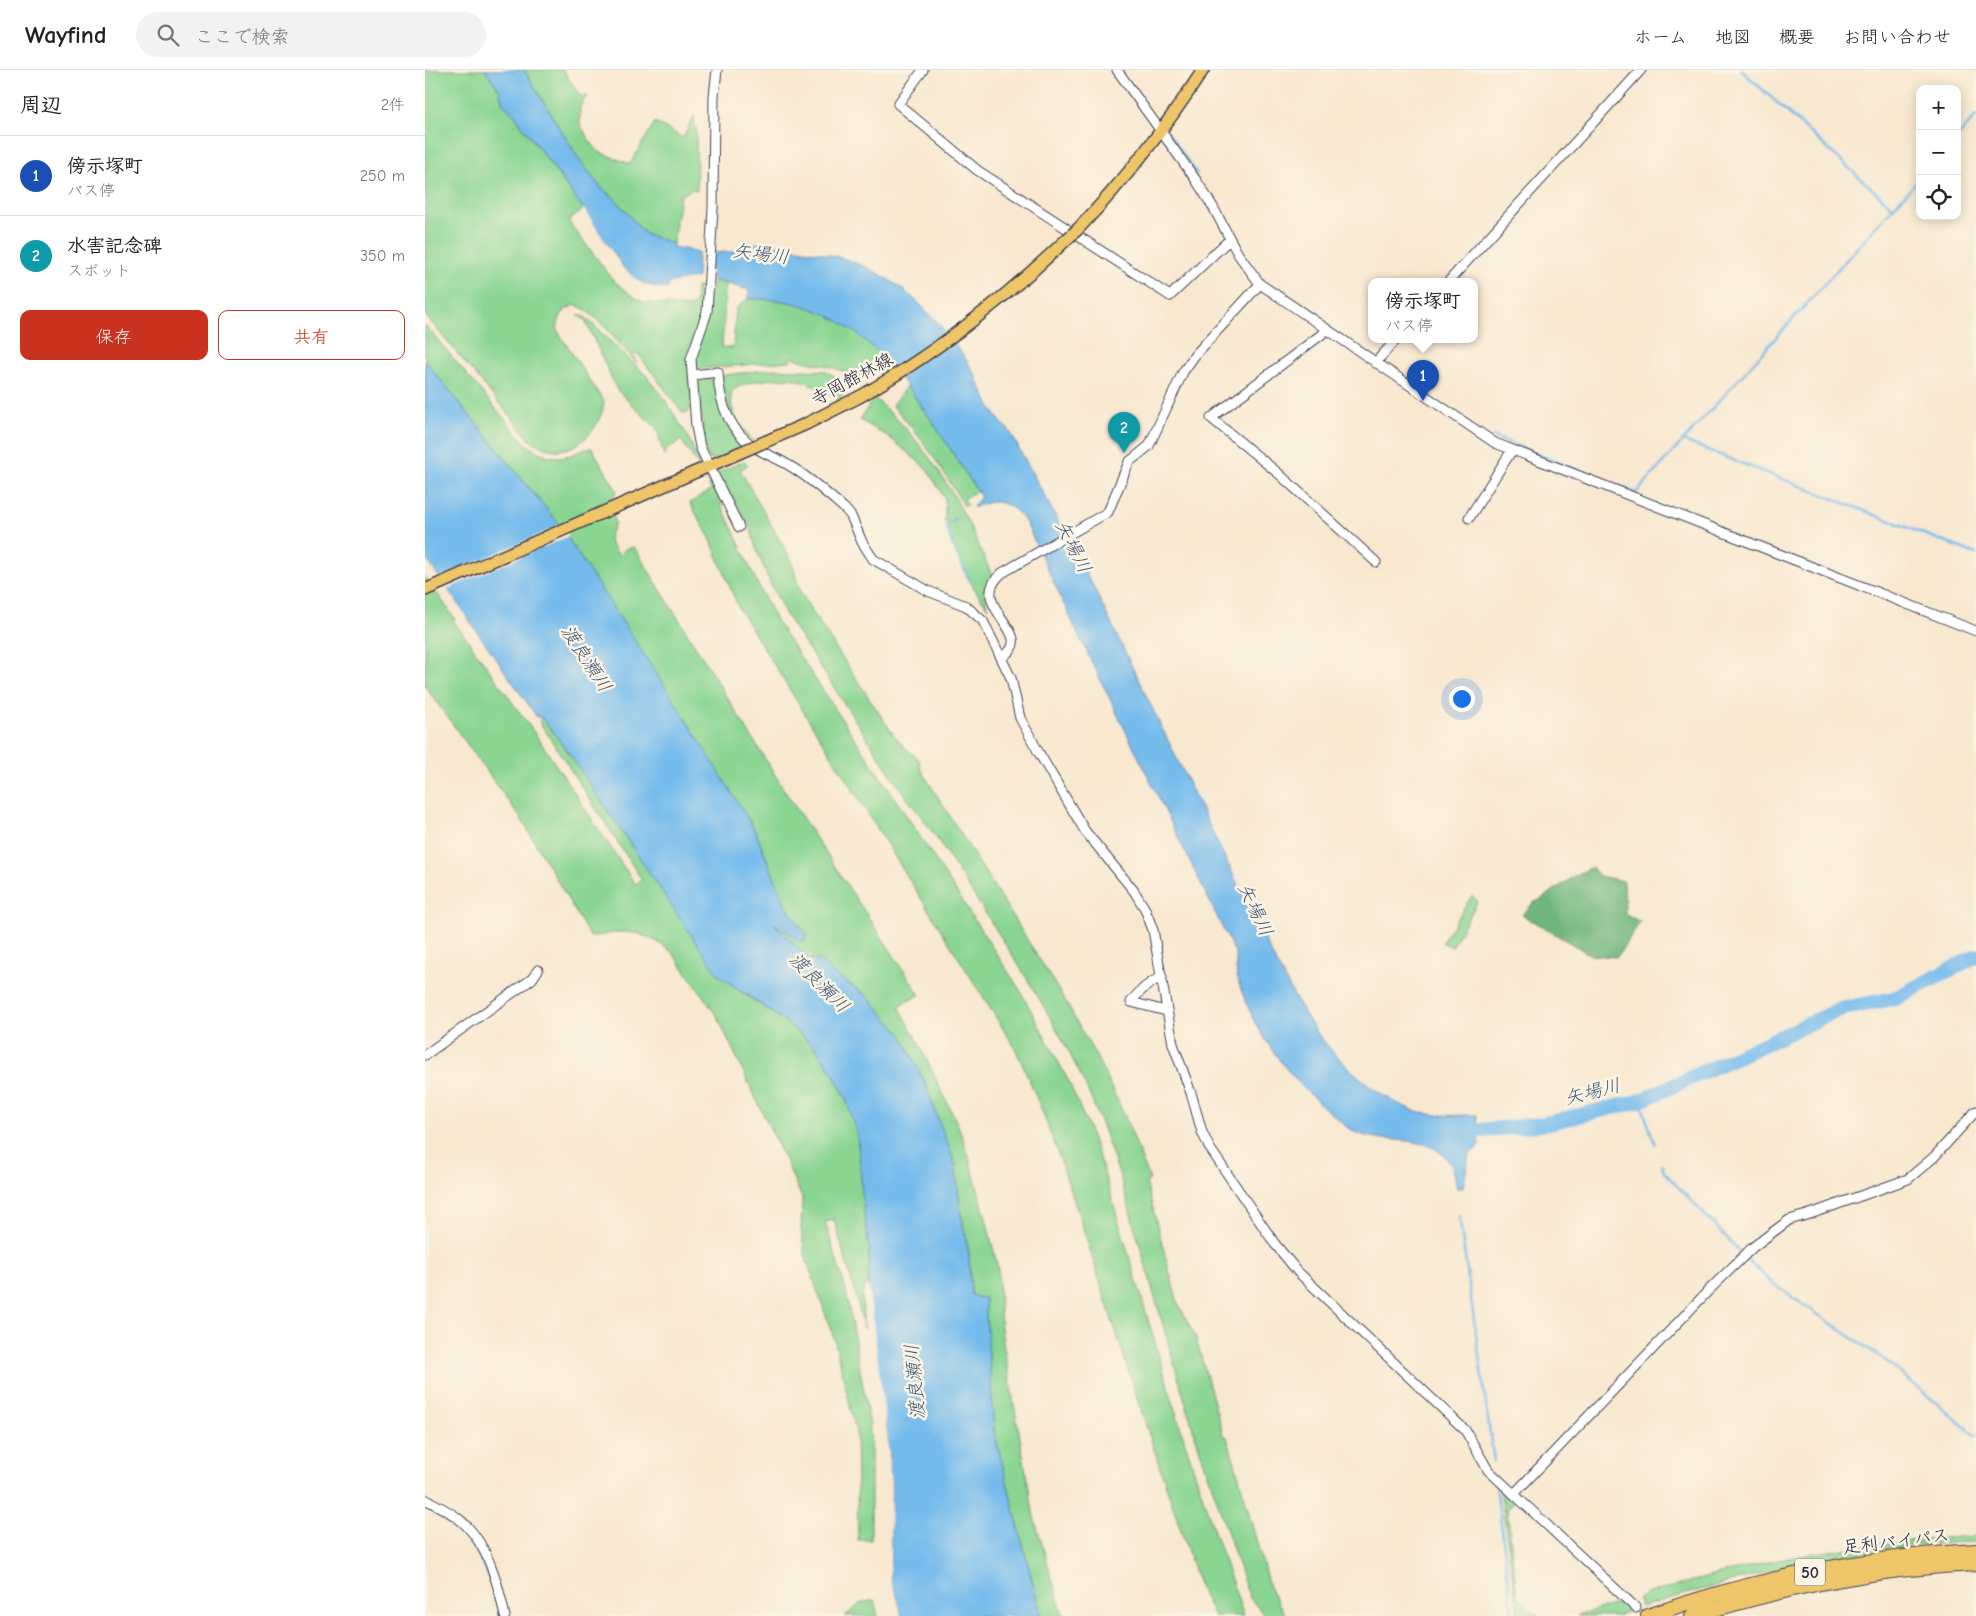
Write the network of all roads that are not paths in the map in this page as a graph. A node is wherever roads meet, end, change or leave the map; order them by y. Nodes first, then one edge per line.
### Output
1 (717, 70) edge
2 (923, 70) edge
3 (1117, 70) edge
4 (1203, 70) edge
5 (1641, 70) edge
6 (1162, 132) junction
7 (1230, 239) junction
8 (1452, 278) edge
9 (1260, 284) junction
10 (1326, 329) junction
11 (1393, 343) edge
12 (1375, 363) junction
13 (693, 375) junction
14 (1512, 450) junction
15 (707, 468) junction
16 (1469, 518) dead end
17 (739, 528) dead end
18 (1376, 562) dead end
19 (425, 590) edge
20 (1976, 631) edge
21 (1002, 657) junction
22 (538, 970) dead end
23 (1162, 977) junction
24 (1166, 1011) junction
25 (425, 1056) edge
26 (1976, 1111) edge
27 (1514, 1494) junction
28 (425, 1499) edge
29 (1976, 1551) edge
30 (1976, 1564) edge
31 (1642, 1612) edge
32 (505, 1616) edge
33 (1692, 1616) edge

1 - 13 street
2 - 7 street
3 - 6 street
4 - 6 main road, 寺岡館林線
5 - 8 street
6 - 7 street
6 - 15 main road, 寺岡館林線, bridge
7 - 9 street
9 - 10 street
9 - 21 street
10 - 12 street
10 - 18 street
11 - 12 street
12 - 14 street
13 - 15 street
13 - 21 street
14 - 16 street
14 - 20 street
15 - 17 street
15 - 19 main road, 寺岡館林線
21 - 23 street
22 - 25 street
23 - 24 street
23 - 24 street
24 - 27 street
26 - 27 street
27 - 31 street
28 - 32 street
29 - 31 highway, 足利バイパス / 50
30 - 33 highway, 足利バイパス / 50

